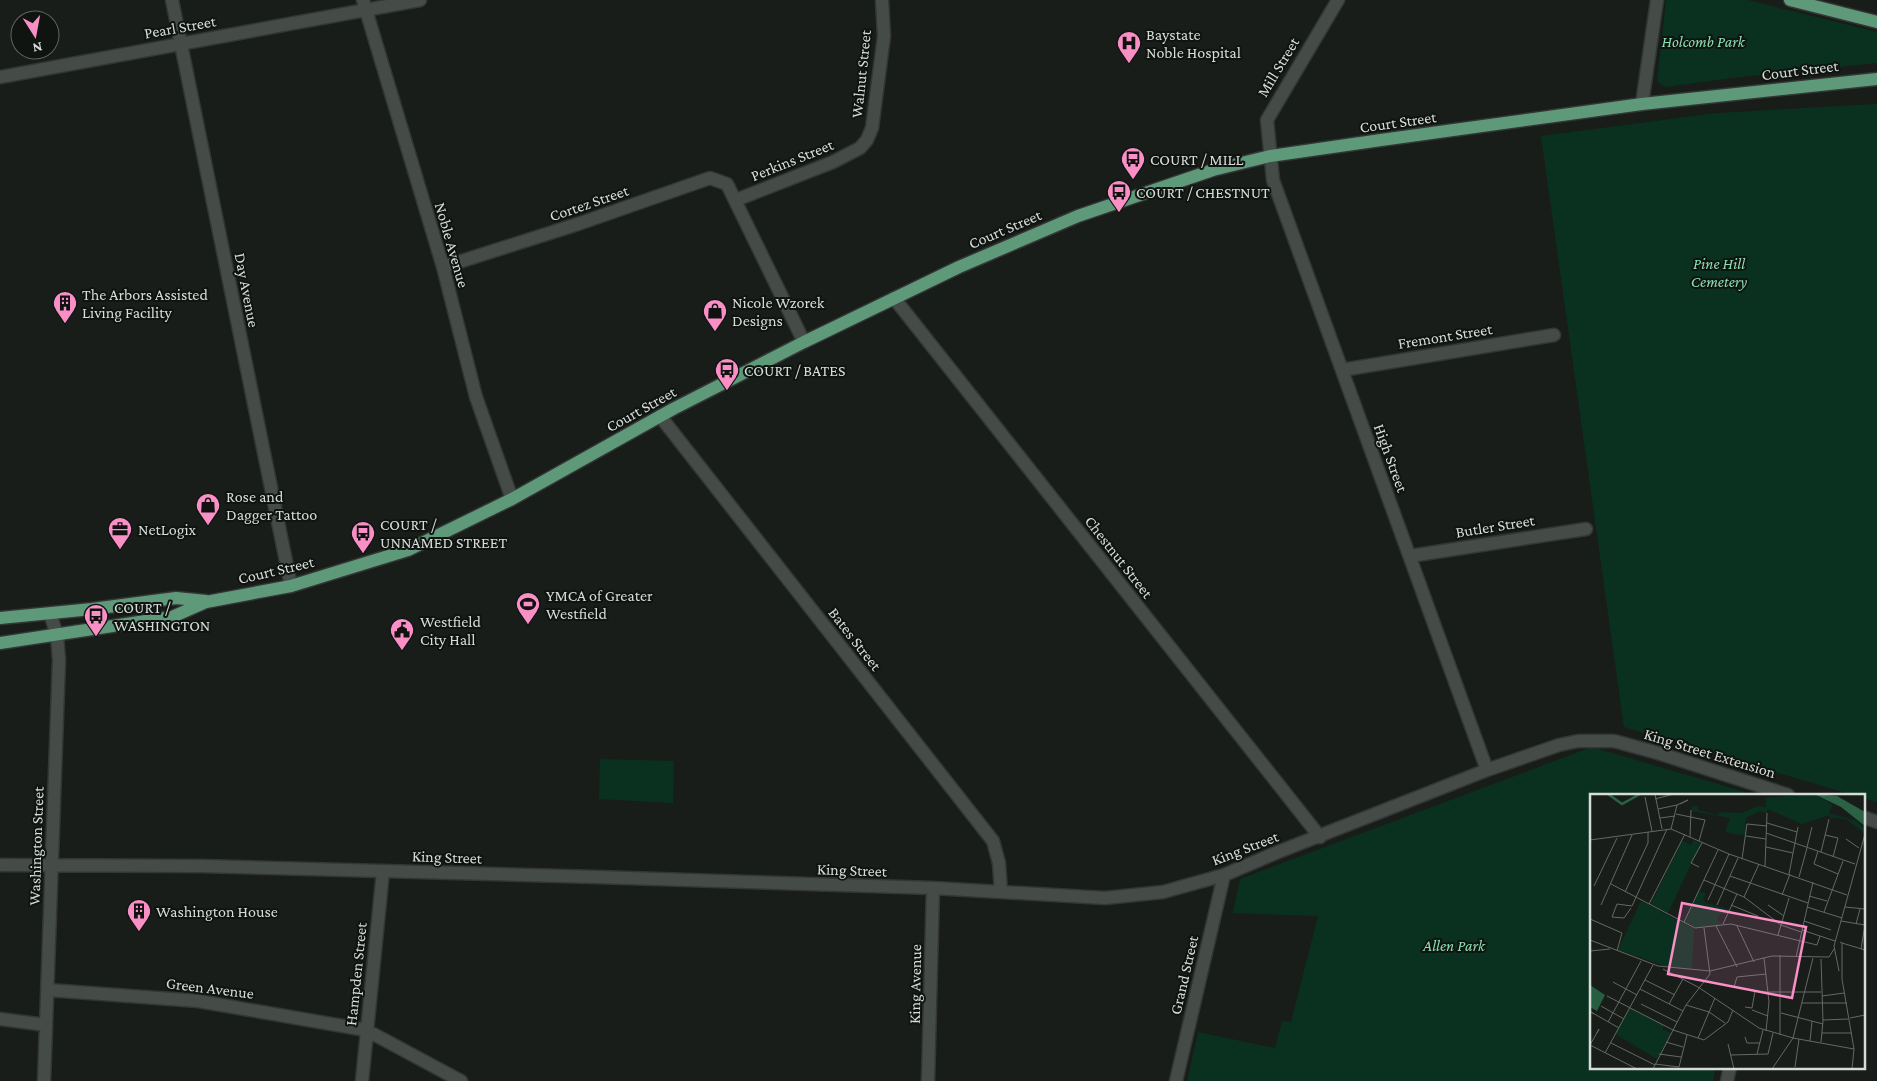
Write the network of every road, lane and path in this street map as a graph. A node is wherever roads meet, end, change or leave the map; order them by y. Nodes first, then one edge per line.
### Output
1 (172, 0) edge
2 (420, 0) edge
3 (882, 0) edge
4 (1338, 0) edge
5 (1657, 0) edge
6 (1790, 0) edge
7 (365, 5) edge
8 (1877, 22) edge
9 (181, 43) junction
10 (0, 77) edge
11 (1877, 78) edge
12 (1642, 104) junction
13 (860, 148) joint
14 (1270, 156) junction
15 (736, 200) junction
16 (443, 267) junction
17 (894, 298) junction
18 (1554, 335) dead end
19 (804, 342) junction
20 (1342, 370) junction
21 (660, 416) junction
22 (512, 499) junction
23 (1586, 529) dead end
24 (1410, 556) junction
25 (291, 586) junction
26 (206, 602) junction
27 (50, 614) junction
28 (0, 618) edge
29 (57, 635) junction
30 (0, 644) edge
31 (1623, 743) joint
32 (1488, 770) junction
33 (1785, 794) edge
34 (1864, 817) edge
35 (1877, 822) edge
36 (1320, 836) junction
37 (0, 865) edge
38 (52, 865) junction
39 (383, 871) junction
40 (1224, 875) junction
41 (933, 888) junction
42 (1001, 892) junction
43 (48, 990) junction
44 (0, 1019) edge
45 (46, 1026) junction
46 (366, 1030) junction
47 (1730, 1068) edge
48 (44, 1081) edge
49 (362, 1081) edge
50 (461, 1081) edge
51 (928, 1081) edge
52 (1176, 1081) edge
53 (1727, 1081) edge

1 - 9 street, Day Avenue
2 - 7 street, Pearl Street
3 - 13 street, Walnut Street
4 - 14 street, Mill Street
5 - 12 street
6 - 8 main road
7 - 9 street, Pearl Street
7 - 16 street, Noble Avenue
9 - 10 street, Pearl Street
9 - 25 street, Day Avenue
11 - 12 main road, Court Street
12 - 14 main road, Court Street
13 - 15 street, Perkins Street
14 - 17 main road, Court Street
14 - 20 street, High Street
15 - 16 street, Cortez Street
15 - 19 street, Cortez Street
16 - 22 street, Noble Avenue
17 - 19 main road, Court Street
17 - 36 street, Chestnut Street
18 - 20 street, Fremont Street
19 - 21 main road, Court Street
20 - 24 street, High Street
21 - 22 main road, Court Street
21 - 42 street, Bates Street
22 - 25 main road, Court Street
23 - 24 street, Butler Street
24 - 32 street, High Street
25 - 26 main road, Court Street
26 - 27 main road, Court Street
26 - 29 main road, Court Street
27 - 28 main road, Court Street
27 - 29 street, Washington Street
29 - 30 main road, Court Street
29 - 38 street, Washington Street
31 - 32 street, King Street
31 - 33 street, King Street Extension
32 - 36 street, King Street
34 - 35 street
36 - 40 street, King Street
37 - 38 street, King Street
38 - 39 street, King Street
38 - 43 street, Washington Street
39 - 41 street, King Street
39 - 46 street, Hampden Street
40 - 42 street, King Street
40 - 52 street, Grand Street
41 - 42 street, King Street
41 - 51 street, King Avenue
43 - 45 street, Washington Street
43 - 46 street, Green Avenue
44 - 45 street
45 - 48 street, Washington Street
46 - 49 street, Hampden Street
46 - 50 street, Green Avenue
47 - 53 street

